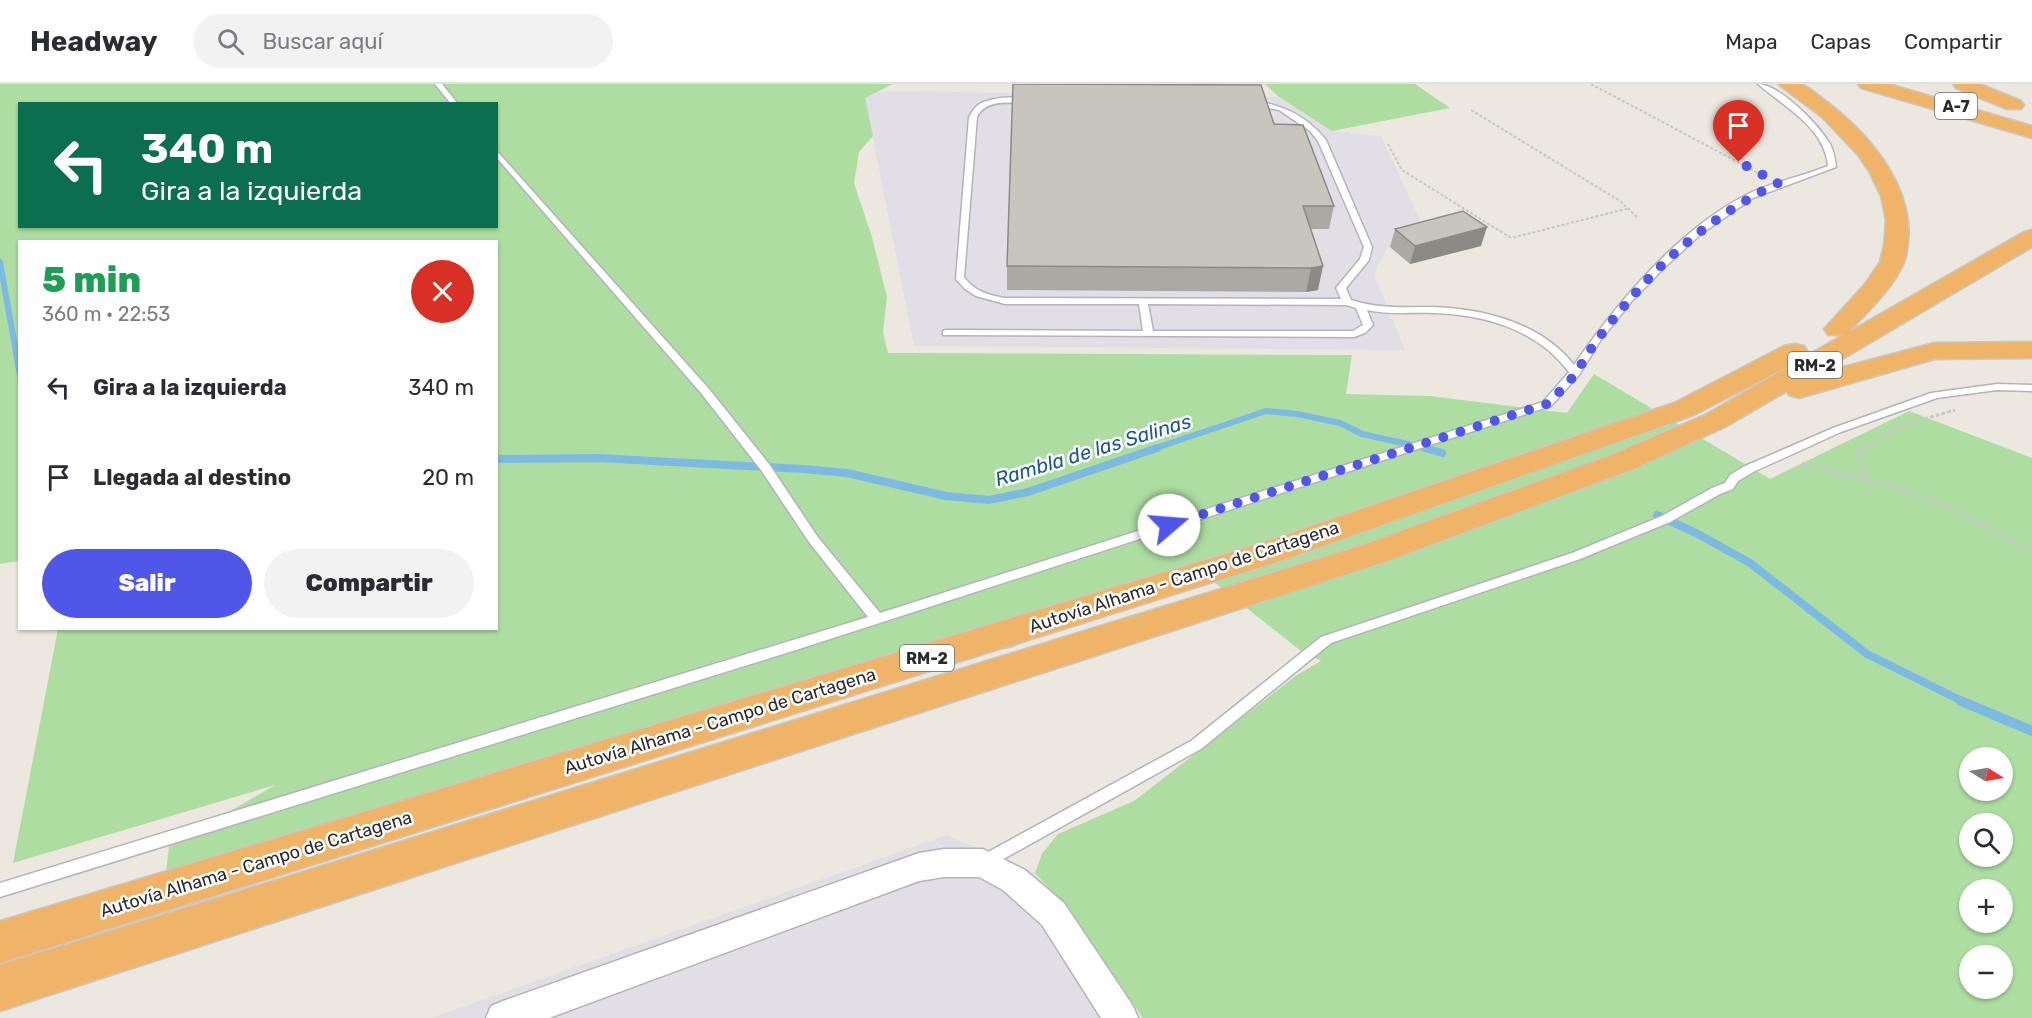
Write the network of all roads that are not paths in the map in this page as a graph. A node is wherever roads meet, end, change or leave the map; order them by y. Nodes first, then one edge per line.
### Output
1 (438, 84) edge
2 (1761, 84) edge
3 (1788, 84) edge
4 (1868, 84) edge
5 (1880, 84) edge
6 (1927, 84) edge
7 (1941, 84) edge
8 (1963, 84) edge
9 (1035, 101) edge
10 (453, 102) edge
11 (1242, 102) edge
12 (2026, 110) edge
13 (2032, 131) edge
14 (498, 154) edge
15 (2032, 215) edge
16 (2032, 237) edge
17 (1143, 302) junction
18 (1347, 302) junction
19 (1361, 308) junction
20 (1836, 329) junction
21 (1148, 332) junction
22 (946, 333) dead end
23 (2032, 350) edge
24 (1575, 372) junction
25 (2032, 388) edge
26 (1715, 421) junction
27 (876, 619) junction
28 (983, 863) junction
29 (0, 890) edge
30 (0, 942) edge
31 (0, 988) edge
32 (503, 1018) edge
33 (1121, 1018) edge

1 - 10 lane
2 - 24 lane
3 - 20 highway
4 - 13 highway
5 - 13 highway, A-7
6 - 12 highway, A-7
7 - 12 highway
8 - 12 highway
9 - 17 lane
11 - 18 lane
14 - 27 lane
15 - 20 highway, RM-2
16 - 26 highway, RM-2
17 - 18 lane
17 - 21 lane
18 - 19 lane
19 - 21 lane
19 - 24 lane
20 - 30 highway, Autovía Alhama - Campo de Cartagena / RM-2
21 - 22 lane
23 - 26 highway
24 - 27 lane
25 - 28 lane
26 - 31 highway, Autovía Alhama - Campo de Cartagena / RM-2
27 - 29 lane
28 - 32 street
28 - 33 street

